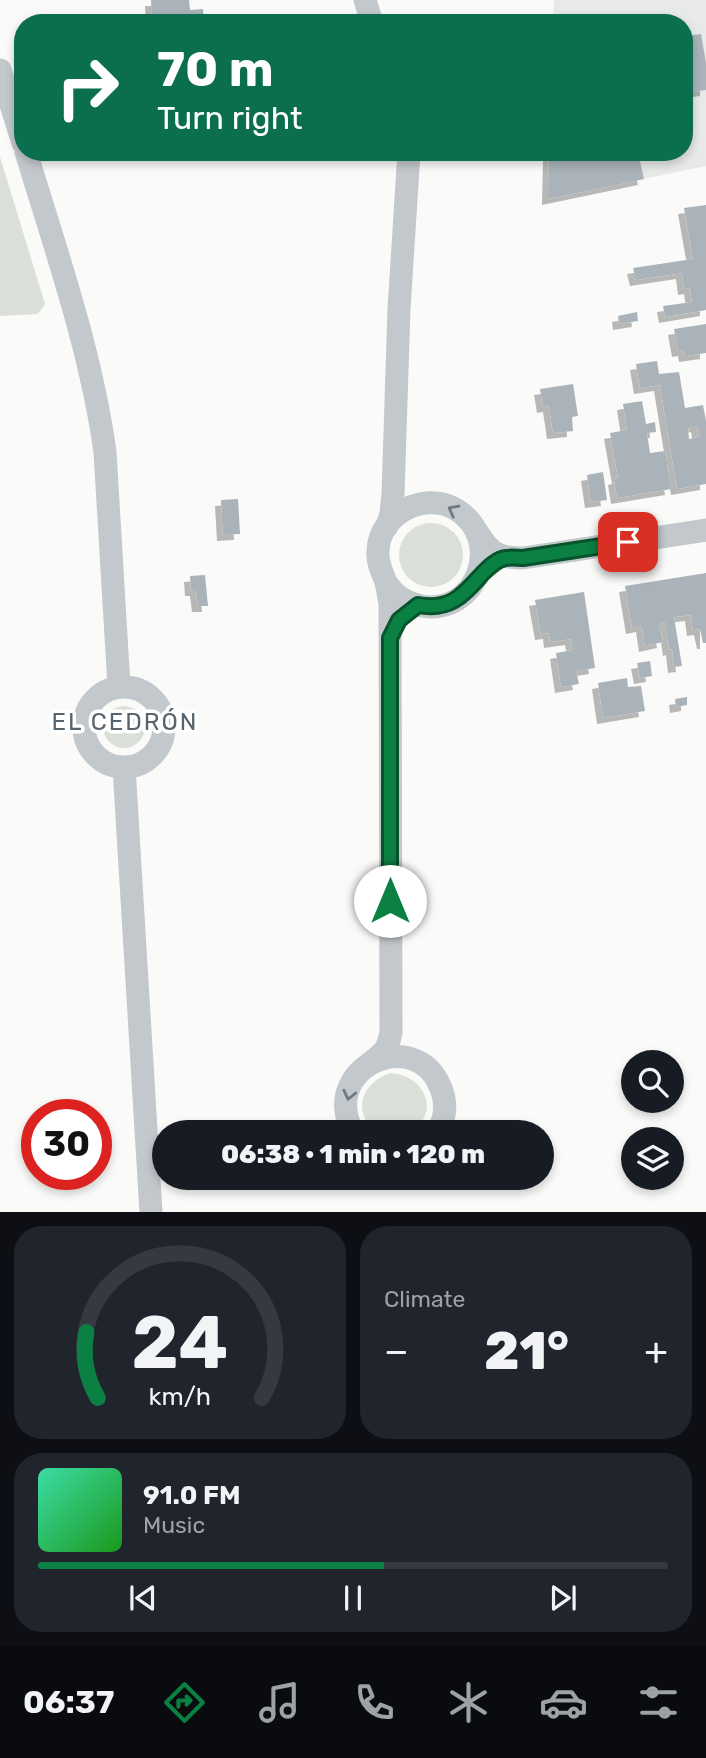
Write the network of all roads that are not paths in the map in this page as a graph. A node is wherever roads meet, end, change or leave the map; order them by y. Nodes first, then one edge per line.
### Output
1 (0, 70) edge
2 (14, 114) edge
3 (29, 161) edge
4 (408, 161) edge
5 (394, 480) junction
6 (421, 503) junction
7 (387, 526) junction
8 (706, 530) edge
9 (478, 533) junction
10 (514, 558) junction
11 (386, 583) junction
12 (474, 583) junction
13 (418, 605) junction
14 (390, 638) junction
15 (119, 686) junction
16 (124, 767) junction
17 (391, 1032) junction
18 (414, 1060) junction
19 (370, 1063) junction
20 (348, 1120) edge
21 (442, 1120) edge
22 (151, 1212) edge

1 - 2 street
3 - 15 street
4 - 5 street
5 - 6 street
5 - 7 street
6 - 7 street
9 -> 6 street
7 - 11 street
8 - 10 street
9 - 10 street
9 - 12 street
10 - 12 street
11 - 13 street
11 - 14 street
12 - 13 street
13 - 14 street
14 - 17 street
15 - 16 street
15 - 16 street
16 - 22 street
17 - 18 street
17 - 19 street
18 - 19 street
18 - 21 street
19 -> 20 street

